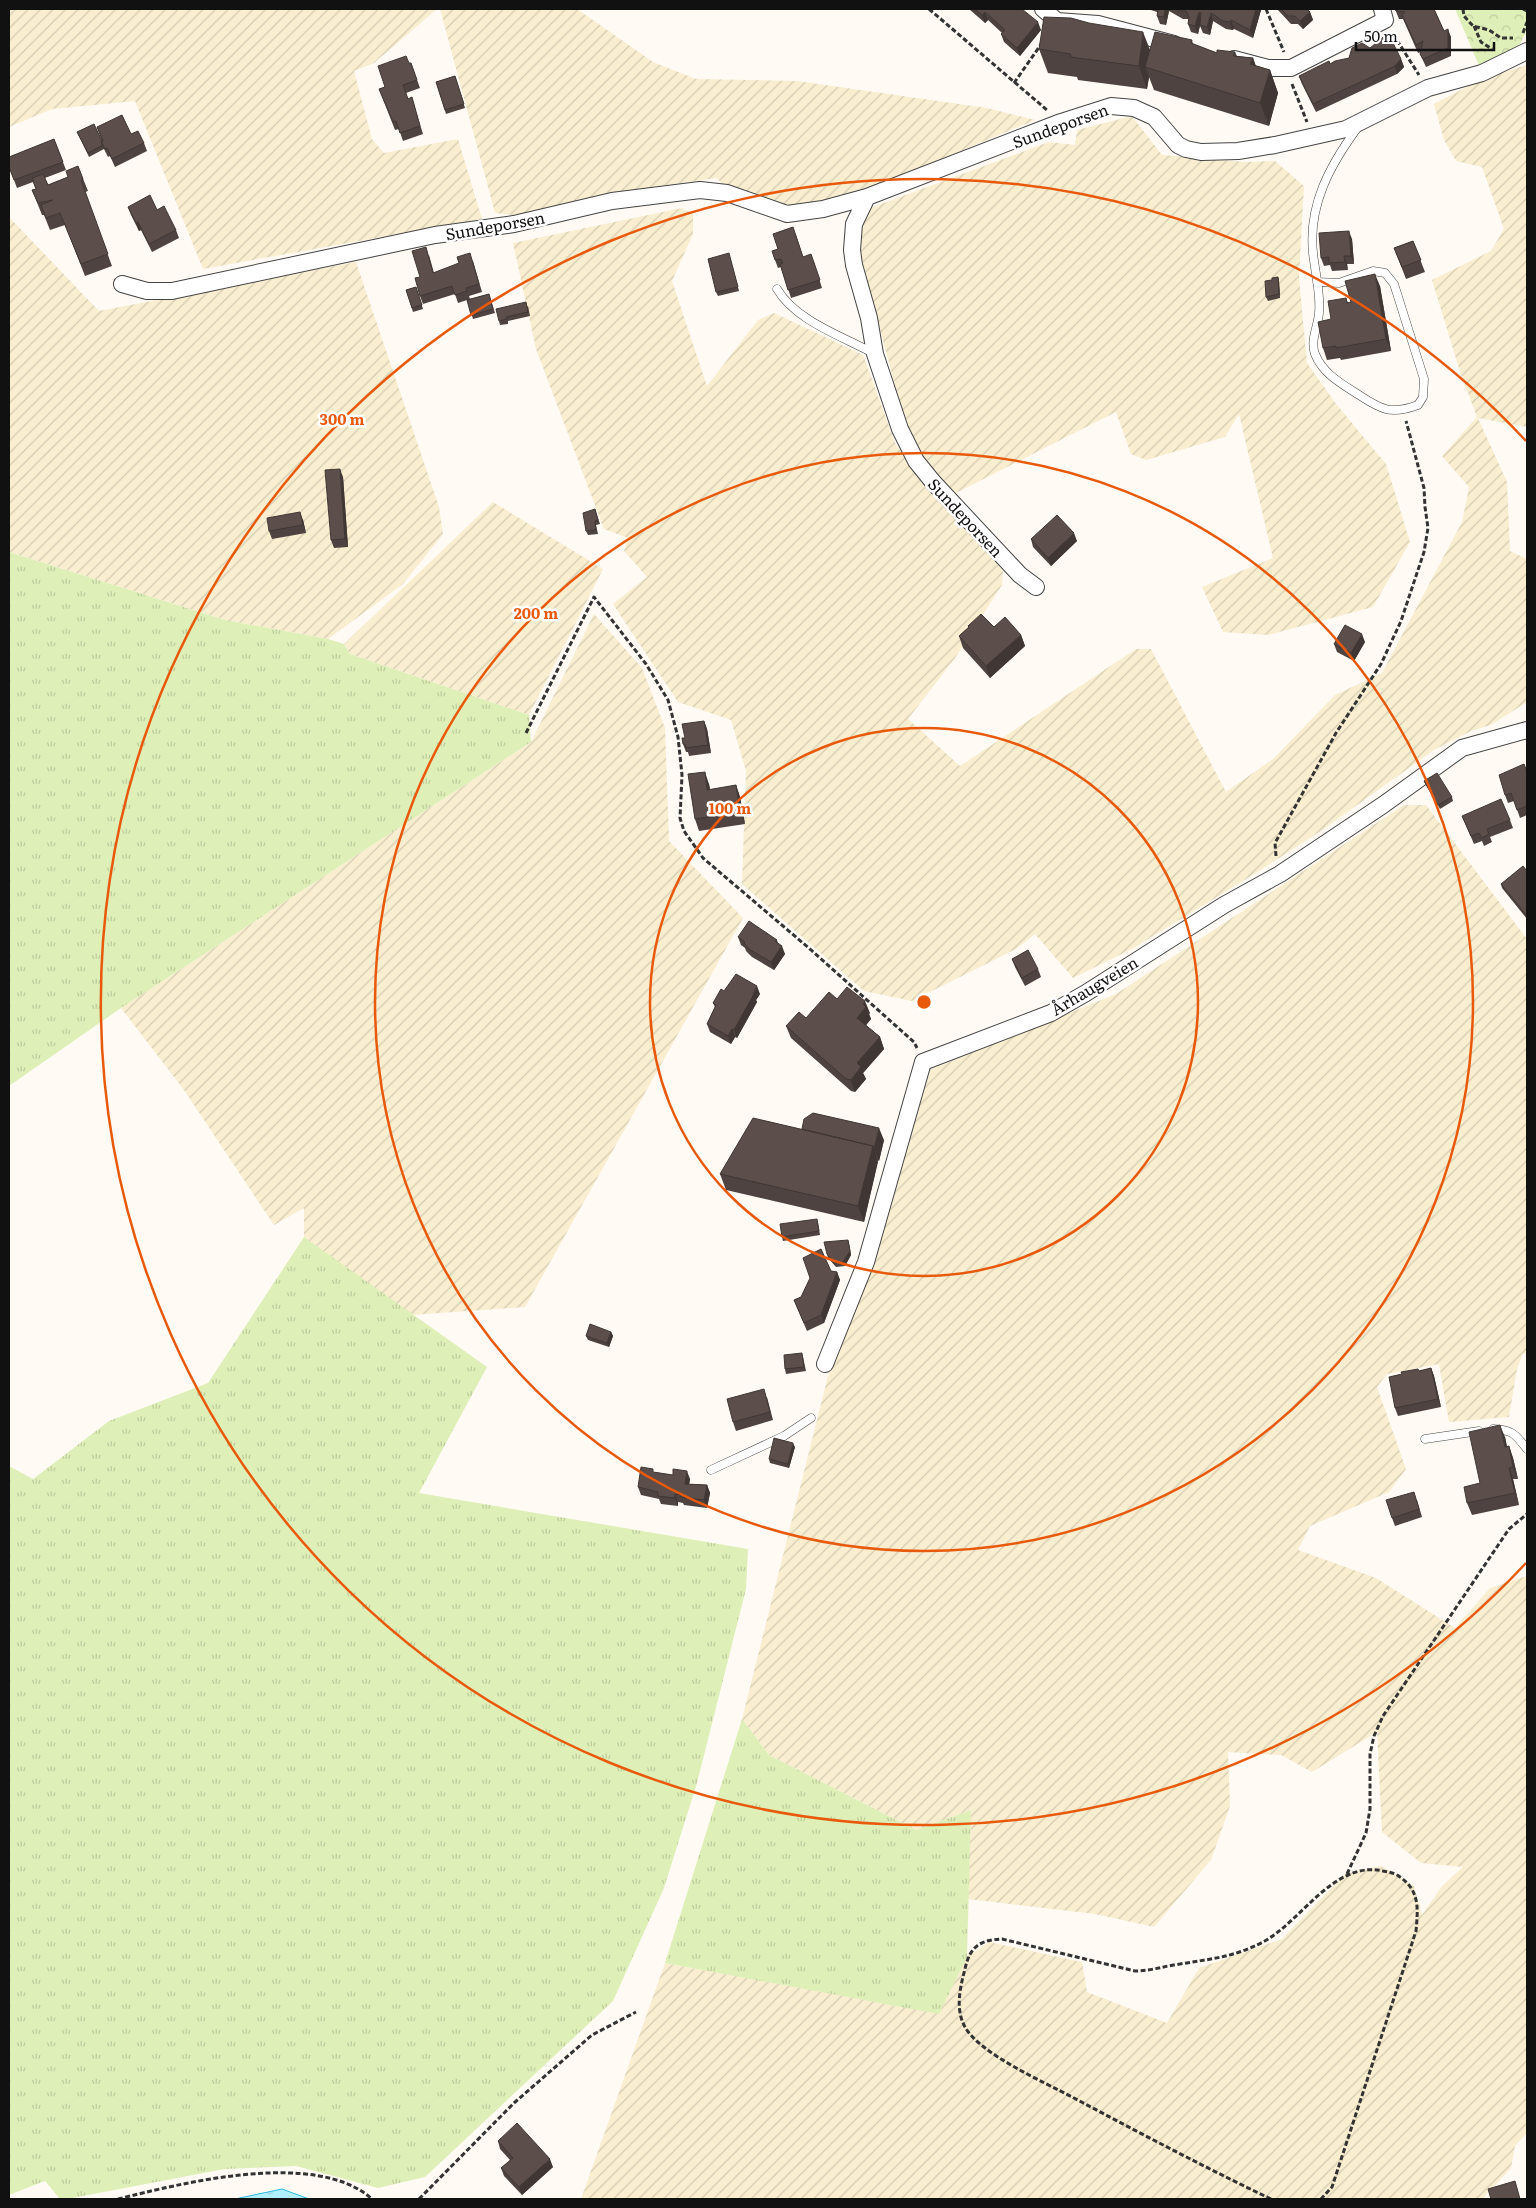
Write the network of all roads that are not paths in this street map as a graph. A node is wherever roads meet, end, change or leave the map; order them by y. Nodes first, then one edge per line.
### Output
1 (1043, 9) edge
2 (1383, 14) edge
3 (1194, 49) edge
4 (1527, 51) edge
5 (1221, 56) edge
6 (1362, 122) junction
7 (867, 197) junction
8 (1317, 282) junction
9 (122, 284) dead end
10 (777, 289) dead end
11 (875, 354) junction
12 (1036, 587) dead end
13 (1527, 730) edge
14 (825, 1364) dead end
15 (811, 1418) dead end
16 (1425, 1439) dead end
17 (1527, 1450) edge
18 (711, 1470) dead end

1 - 3 street
2 - 5 street
4 - 6 street, Sundeporsen
6 - 7 street, Sundeporsen
6 - 8 lane, Sundeporsen
7 - 9 street, Sundeporsen
7 - 11 street, Sundeporsen
8 - 8 lane, Sundeporsen
10 - 11 lane
11 - 12 street, Sundeporsen
13 - 14 street, Århaugveien
15 - 18 lane
16 - 17 lane

